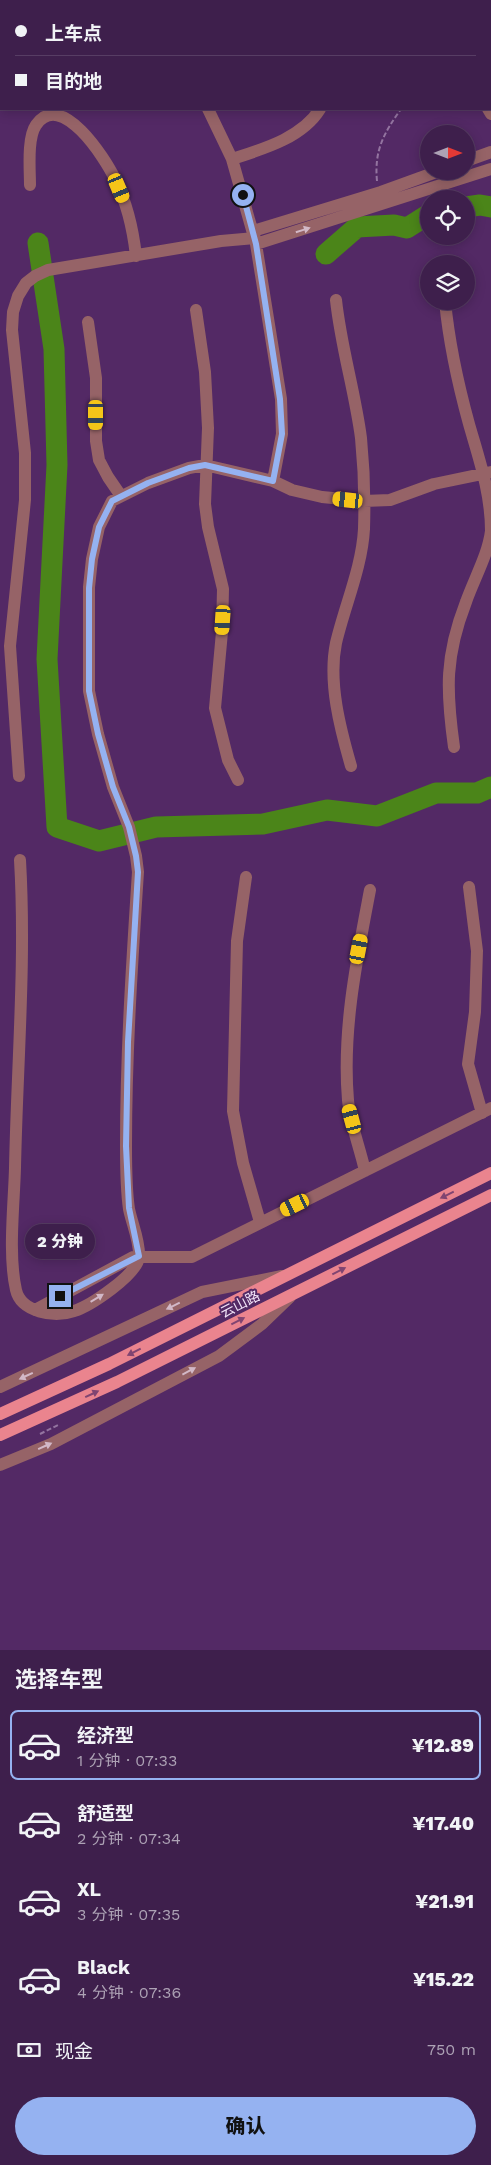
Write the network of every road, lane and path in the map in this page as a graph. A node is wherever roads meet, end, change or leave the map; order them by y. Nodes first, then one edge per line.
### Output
1 (208, 110) edge
2 (319, 110) edge
3 (400, 110) edge
4 (491, 152) edge
5 (475, 158) edge
6 (232, 160) junction
7 (491, 169) edge
8 (420, 180) edge
9 (30, 185) dead end
10 (383, 198) junction
11 (255, 238) junction
12 (136, 256) junction
13 (336, 300) dead end
14 (196, 310) dead end
15 (447, 310) edge
16 (88, 322) dead end
17 (205, 465) junction
18 (488, 473) edge
19 (273, 481) junction
20 (121, 496) junction
21 (364, 501) junction
22 (454, 747) dead end
23 (351, 766) dead end
24 (19, 776) dead end
25 (238, 780) dead end
26 (20, 860) dead end
27 (246, 877) dead end
28 (469, 887) dead end
29 (370, 890) dead end
30 (487, 1110) edge
31 (365, 1171) junction
32 (491, 1173) edge
33 (491, 1195) edge
34 (260, 1222) junction
35 (139, 1256) junction
36 (287, 1275) junction
37 (295, 1293) junction
38 (35, 1310) junction
39 (0, 1387) edge
40 (0, 1414) edge
41 (0, 1436) edge
42 (0, 1465) edge

1 - 6 lane
2 - 6 lane
3 - 10 path
4 - 5 lane
6 - 11 lane
7 - 10 lane
8 - 10 lane
9 - 12 lane
10 - 11 lane
11 - 12 lane
11 - 19 lane
12 - 24 lane
13 - 21 lane
14 - 17 lane
15 - 18 lane
16 - 20 lane
17 - 19 lane
17 - 20 lane
17 - 25 lane
18 - 21 lane
18 - 22 lane
19 - 21 lane
20 - 35 lane
21 - 23 lane
26 - 38 lane
27 - 34 lane
28 - 30 lane
29 - 31 lane
30 - 31 lane
31 - 34 lane
32 -> 36 main road, 云山路
37 -> 33 main road, 云山路
34 - 35 lane
35 - 38 lane
38 -> 35 lane
36 -> 39 lane
36 -> 40 main road, 云山路
41 -> 37 main road, 云山路
42 -> 37 lane

